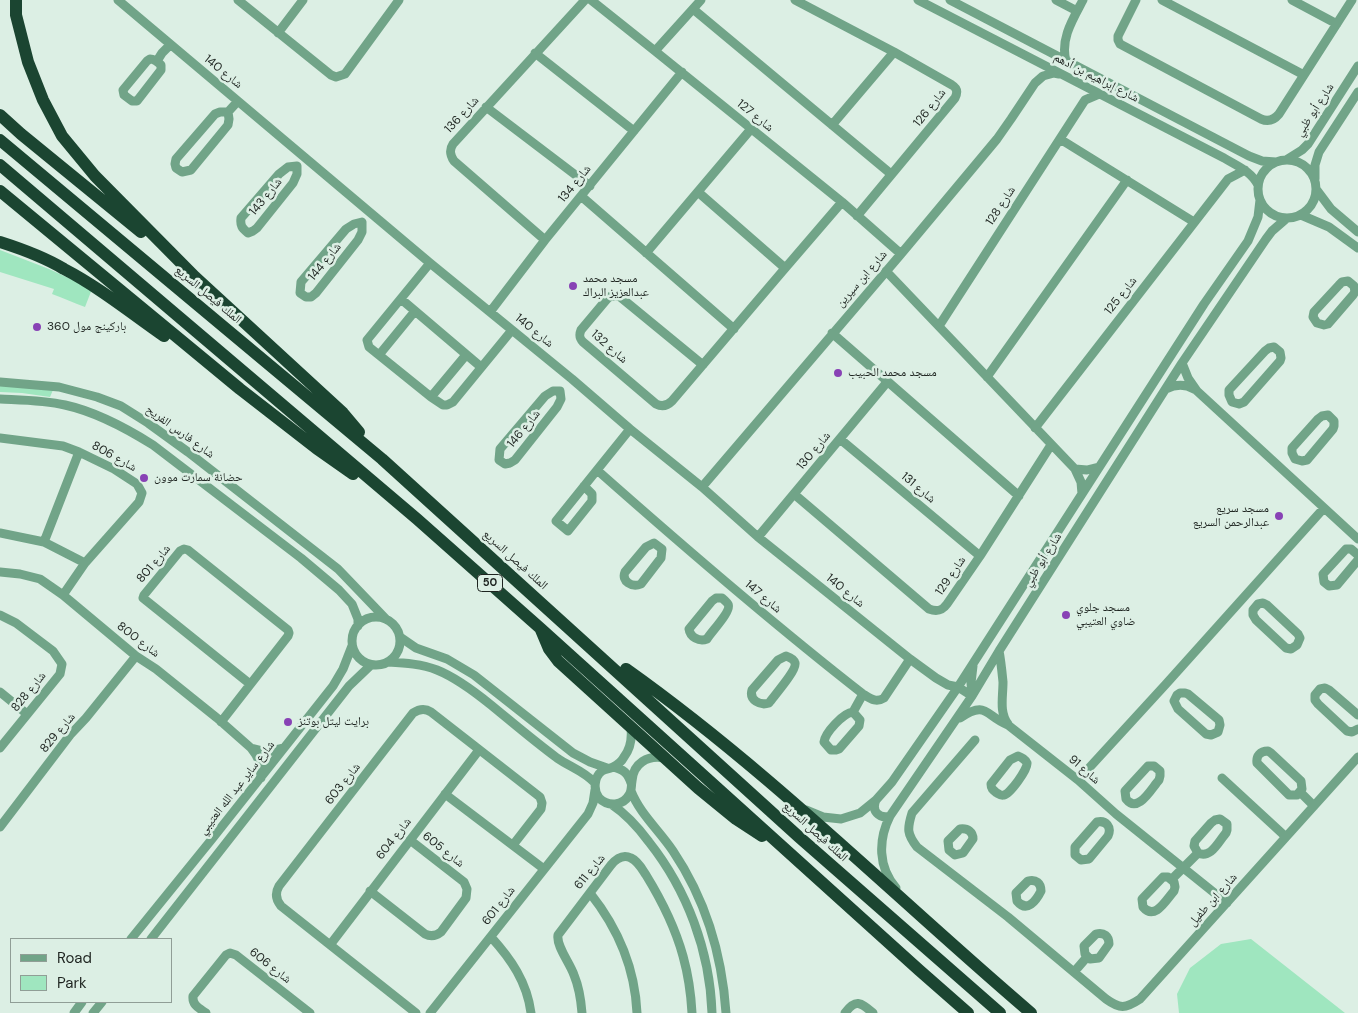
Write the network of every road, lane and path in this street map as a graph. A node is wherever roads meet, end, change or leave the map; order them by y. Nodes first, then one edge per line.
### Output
1 (16, 0) edge
2 (118, 0) edge
3 (238, 0) edge
4 (303, 0) edge
5 (399, 0) edge
6 (585, 0) edge
7 (591, 0) edge
8 (701, 0) edge
9 (795, 0) edge
10 (918, 0) edge
11 (950, 0) edge
12 (1056, 0) edge
13 (1083, 0) edge
14 (1136, 0) edge
15 (1162, 0) edge
16 (1292, 0) edge
17 (1352, 0) edge
18 (693, 9) junction
19 (1077, 11) junction
20 (1337, 24) junction
21 (278, 33) junction
22 (1064, 42) junction
23 (170, 45) junction
24 (1044, 49) junction
25 (655, 50) junction
26 (894, 52) junction
27 (535, 54) junction
28 (1033, 60) junction
29 (157, 61) junction
30 (1066, 61) junction
31 (1358, 66) edge
32 (682, 72) junction
33 (1059, 74) junction
34 (1304, 75) junction
35 (1035, 83) junction
36 (1080, 85) junction
37 (1358, 92) edge
38 (1099, 94) junction
39 (1085, 100) junction
40 (238, 101) junction
41 (486, 107) junction
42 (228, 112) junction
43 (0, 115) edge
44 (832, 125) junction
45 (751, 129) junction
46 (634, 131) junction
47 (1060, 138) junction
48 (0, 140) edge
49 (304, 156) junction
50 (1224, 158) junction
51 (1285, 160) junction
52 (1276, 162) junction
53 (0, 165) edge
54 (297, 166) junction
55 (1245, 170) junction
56 (891, 174) junction
57 (1127, 180) junction
58 (1228, 180) junction
59 (1316, 184) junction
60 (1258, 185) junction
61 (590, 186) junction
62 (0, 191) edge
63 (698, 192) junction
64 (581, 196) junction
65 (1260, 200) junction
66 (842, 202) junction
67 (371, 212) junction
68 (1301, 215) junction
69 (857, 216) junction
70 (1287, 218) junction
71 (362, 222) junction
72 (1194, 222) junction
73 (1358, 232) edge
74 (545, 240) junction
75 (0, 242) edge
76 (1355, 245) edge
77 (646, 253) junction
78 (901, 254) junction
79 (430, 263) junction
80 (785, 268) junction
81 (886, 271) junction
82 (195, 277) junction
83 (1355, 281) edge
84 (401, 299) junction
85 (1204, 304) junction
86 (415, 311) junction
87 (1217, 311) junction
88 (490, 312) junction
89 (939, 326) junction
90 (734, 329) junction
91 (512, 330) junction
92 (832, 333) junction
93 (379, 355) junction
94 (466, 355) junction
95 (1182, 363) junction
96 (703, 365) junction
97 (481, 367) junction
98 (987, 377) junction
99 (572, 379) junction
100 (888, 381) junction
101 (0, 382) edge
102 (240, 389) junction
103 (1166, 389) junction
104 (1197, 390) junction
105 (560, 391) junction
106 (431, 397) junction
107 (0, 399) edge
108 (1232, 402) junction
109 (1221, 414) junction
110 (630, 428) junction
111 (1035, 428) junction
112 (0, 438) edge
113 (840, 440) junction
114 (1051, 445) junction
115 (79, 452) junction
116 (382, 459) junction
117 (1295, 459) junction
118 (1100, 467) junction
119 (1075, 469) junction
120 (596, 470) junction
121 (1285, 472) junction
122 (584, 486) junction
123 (702, 486) junction
124 (794, 494) junction
125 (1082, 494) junction
126 (1019, 496) junction
127 (1324, 508) junction
128 (417, 519) junction
129 (0, 533) edge
130 (669, 534) junction
131 (758, 537) junction
132 (1358, 538) edge
133 (44, 542) junction
134 (658, 546) junction
135 (980, 556) junction
136 (85, 563) junction
137 (0, 572) edge
138 (735, 590) junction
139 (63, 595) junction
140 (1244, 598) junction
141 (724, 600) junction
142 (1255, 606) junction
143 (0, 615) edge
144 (386, 619) junction
145 (358, 626) junction
146 (540, 628) junction
147 (400, 637) junction
148 (588, 644) junction
149 (352, 646) junction
150 (802, 646) junction
151 (999, 651) junction
152 (136, 656) junction
153 (791, 658) junction
154 (910, 659) junction
155 (975, 660) junction
156 (388, 662) junction
157 (371, 665) junction
158 (936, 678) junction
159 (250, 684) junction
160 (1166, 684) junction
161 (958, 687) junction
162 (0, 692) edge
163 (863, 694) junction
164 (1177, 695) junction
165 (972, 696) junction
166 (944, 706) junction
167 (853, 712) junction
168 (27, 714) junction
169 (1358, 715) edge
170 (957, 717) junction
171 (221, 722) junction
172 (1008, 724) junction
173 (631, 728) junction
174 (1358, 729) edge
175 (975, 740) dead end
176 (1036, 746) junction
177 (0, 748) edge
178 (251, 748) junction
179 (284, 748) junction
180 (479, 750) junction
181 (1358, 757) edge
182 (664, 758) junction
183 (1023, 759) junction
184 (610, 768) junction
185 (261, 778) junction
186 (1222, 778) dead end
187 (1078, 780) junction
188 (595, 786) junction
189 (631, 787) junction
190 (1300, 792) junction
191 (445, 794) junction
192 (876, 800) junction
193 (1128, 802) junction
194 (608, 803) junction
195 (1314, 806) junction
196 (801, 808) junction
197 (588, 814) junction
198 (1116, 814) junction
199 (890, 816) junction
200 (1106, 823) junction
201 (0, 827) edge
202 (1286, 838) junction
203 (410, 840) junction
204 (514, 845) junction
205 (780, 845) junction
206 (1198, 852) dead end
207 (951, 853) dead end
208 (942, 866) junction
209 (1182, 868) junction
210 (544, 870) junction
211 (1172, 879) dead end
212 (174, 885) junction
213 (370, 891) junction
214 (590, 893) junction
215 (1227, 903) junction
216 (1019, 905) dead end
217 (1008, 917) junction
218 (927, 921) junction
219 (157, 931) junction
220 (491, 937) junction
221 (132, 938) edge
222 (152, 938) edge
223 (330, 944) junction
224 (1087, 958) dead end
225 (1074, 972) junction
226 (101, 1003) edge
227 (92, 1013) edge
228 (206, 1013) edge
229 (310, 1013) edge
230 (416, 1013) edge
231 (430, 1013) edge
232 (531, 1013) edge
233 (582, 1013) edge
234 (637, 1013) edge
235 (692, 1013) edge
236 (712, 1013) edge
237 (726, 1013) edge
238 (845, 1013) edge
239 (873, 1013) edge
240 (968, 1013) edge
241 (1000, 1013) edge
242 (1031, 1013) edge

1 - 82 highway
2 - 23 street, شارع 140
3 - 21 street
4 - 21 street
5 - 21 street
6 - 27 street, شارع 136
7 - 25 street, شارع 127
8 - 18 street
9 - 26 street, شارع 126
10 - 28 street, شارع إبراهيم بن أدهم
11 - 24 street, شارع إبراهيم بن أدهم
12 - 19 street
13 - 19 street
14 - 34 street
15 - 34 street
16 - 20 street
17 - 20 street
18 - 25 street
18 - 44 street
19 - 22 street
20 - 34 street
22 - 24 street
22 - 30 street
23 - 29 street
23 - 40 street, شارع 140
24 - 30 street, شارع إبراهيم بن أدهم
25 - 32 street, شارع 127
26 - 44 street
26 - 56 street, شارع 126
27 - 41 street, شارع 136
27 - 46 street
28 - 33 street, شارع إبراهيم بن أدهم
28 - 35 street
29 - 29 street
30 - 52 street, شارع إبراهيم بن أدهم
31 - 51 street, شارع أبو ظبي
32 - 45 street, شارع 127
32 - 46 street, شارع 134
33 - 35 street
33 - 36 street, شارع إبراهيم بن أدهم
35 - 78 street, شارع ابن سيرين
36 - 38 street, شارع إبراهيم بن أدهم
36 - 39 street
37 - 59 street, شارع أبو ظبي
38 - 39 street
38 - 50 street, شارع إبراهيم بن أدهم
39 - 47 street, شارع 128
40 - 42 street
40 - 49 street, شارع 140
41 - 61 street
41 - 74 street, شارع 136
42 - 42 street
43 - 82 highway
44 - 56 street
45 - 63 street
45 - 66 street, شارع 127
46 - 61 street, شارع 134
47 - 57 street
47 - 89 street, شارع 128
48 - 116 highway, الملك فيصل السريع / 50
49 - 54 street, شارع 143
49 - 67 street, شارع 140
50 - 55 street, شارع إبراهيم بن أدهم
50 - 58 street
51 - 52 street
51 - 59 street
52 - 60 street
53 - 128 highway, 50
54 - 54 street, شارع 143
55 - 58 street, شارع 125
55 - 60 street, شارع إبراهيم بن أدهم
56 - 69 street, شارع 126
57 - 72 street
57 - 98 street
58 - 72 street, شارع 125
59 - 68 street
59 - 73 street
60 - 65 street
61 - 64 street, شارع 134
62 - 102 highway
63 - 77 street
63 - 80 street
64 - 74 street, شارع 134
64 - 77 street
65 - 70 street
65 - 85 street, شارع أبو ظبي
66 - 69 street, شارع 127
66 - 80 street, شارع 132
67 - 71 street, شارع 144
67 - 79 street, شارع 140
68 - 70 street
68 - 76 street
69 - 78 street, شارع 127
70 - 87 street, شارع أبو ظبي
71 - 71 street, شارع 144
72 - 111 street, شارع 125
73 - 76 street
74 - 88 street, شارع 134
75 - 102 highway
77 - 90 street
78 - 81 street, شارع ابن سيرين
79 - 84 street
79 - 88 street, شارع 140
80 - 90 street, شارع 132
81 - 89 street
81 - 92 street, شارع ابن سيرين
82 - 116 highway
83 - 83 street
84 - 86 street
84 - 93 street
85 - 87 street
85 - 118 street, شارع أبو ظبي
86 - 93 street
86 - 94 street
87 - 95 street, شارع أبو ظبي
88 - 91 street, شارع 140
89 - 98 street
90 - 96 street, شارع 132
91 - 97 street
91 - 99 street, شارع 140
92 - 100 street
92 - 123 street, شارع ابن سيرين
93 - 106 street
94 - 97 street
94 - 106 street
95 - 103 street, شارع أبو ظبي
95 - 104 street
96 - 96 street, شارع 132
97 - 106 street
98 - 111 street
99 - 105 street, شارع 146
99 - 110 street, شارع 140
100 - 113 street, شارع 130
100 - 126 street
101 - 144 street, شارع فارس الفريح
102 - 128 highway
103 - 104 street
103 - 151 street, شارع أبو ظبي
104 - 109 street
105 - 105 street, شارع 146
107 - 145 street
108 - 108 street
108 - 109 street
109 - 121 street
110 - 120 street
110 - 123 street, شارع 140
111 - 114 street
112 - 115 street, شارع 806
113 - 124 street, شارع 130
113 - 135 street, شارع 131
114 - 119 street
114 - 126 street, شارع 129
115 - 133 street
115 - 136 street, شارع 806
116 - 148 highway, الملك فيصل السريع / 50
117 - 117 street
117 - 121 street
118 - 119 street
118 - 125 street, شارع أبو ظبي
119 - 125 street
120 - 122 street
120 - 130 street, شارع 147
121 - 127 street
122 - 122 street
123 - 131 street, شارع 140
124 - 131 street, شارع 130
124 - 135 street, شارع 129
125 - 155 street, شارع أبو ظبي
126 - 135 street, شارع 129
127 - 132 street
127 - 140 street
128 - 146 highway, 50
129 - 133 street
130 - 134 street
130 - 138 street, شارع 147
131 - 154 street, شارع 140
133 - 136 street
134 - 134 street
136 - 139 street, شارع 806
137 - 139 street, شارع 800
138 - 141 street
138 - 150 street, شارع 147
139 - 152 street, شارع 800
140 - 142 street
140 - 160 street
141 - 141 street
142 - 142 street
143 - 168 street, شارع 828
144 - 145 street
144 - 147 street
145 - 149 street
146 - 173 highway
146 - 205 highway, 50
147 - 156 street
147 - 184 street
148 - 196 highway
148 - 241 highway, الملك فيصل السريع / 50
149 - 157 street
149 - 179 street, شارع ساير عبد الله العتيبي
150 - 153 street
150 - 163 street, شارع 147
151 - 165 street, شارع أبو ظبي
151 - 172 street
152 - 171 street, شارع 800
152 - 201 street, شارع 829
153 - 153 street
154 - 158 street, شارع 140
154 - 163 street
155 - 161 street, شارع أبو ظبي
155 - 165 street
156 - 157 street
156 - 188 street
157 - 219 street, شارع ساير عبد الله العتيبي
158 - 161 street, شارع 140
158 - 166 street
159 - 159 street, شارع 801
159 - 171 street, شارع 801
160 - 164 street
160 - 187 street
161 - 165 street, شارع 140
161 - 166 street, شارع أبو ظبي
161 - 170 street
162 - 168 street
163 - 167 street
164 - 164 street
165 - 170 street, شارع أبو ظبي
166 - 192 street, شارع أبو ظبي
167 - 167 street
168 - 177 street, شارع 828
169 - 174 street
170 - 172 street, شارع 91
170 - 199 street, شارع أبو ظبي
171 - 178 street, شارع 800
172 - 176 street, شارع 91
173 - 182 highway
173 - 184 street
175 - 208 street
176 - 183 street
176 - 187 street, شارع 91
178 - 179 street
178 - 185 street, شارع 800
179 - 185 street, شارع ساير عبد الله العتيبي
180 - 191 street, شارع 604
180 - 204 street, شارع 603
180 - 223 street, شارع 603
181 - 195 street, شارع ابن طفيل
182 - 189 street
182 - 205 highway
183 - 183 street
184 - 188 street
184 - 189 street
185 - 212 street, شارع ساير عبد الله العتيبي
186 - 202 street
187 - 198 street, شارع 91
188 - 194 street
188 - 197 street, شارع 601
189 - 194 street
189 - 237 street
190 - 190 street
190 - 195 street
191 - 203 street, شارع 604
191 - 204 street
192 - 196 street, شارع أبو ظبي
192 - 199 street
193 - 193 street
193 - 198 street
194 - 197 street, شارع 601
194 - 236 street
195 - 202 street, شارع ابن طفيل
196 - 218 highway
197 - 210 street, شارع 601
198 - 200 street
198 - 209 street, شارع 91
199 - 218 street, شارع أبو ظبي
200 - 200 street
202 - 215 street, شارع ابن طفيل
203 - 213 street, شارع 604
203 - 213 street, شارع 605
204 - 210 street
205 - 240 highway, 50
206 - 209 street
207 - 208 street
208 - 217 street
209 - 211 street
209 - 215 street, شارع 91
210 - 220 street, شارع 601
212 - 219 street
212 - 221 street, شارع ساير عبد الله العتيبي
213 - 223 street, شارع 604
214 - 233 street, شارع 611
214 - 234 street
214 - 235 street, شارع 611
215 - 225 street, شارع ابن طفيل
216 - 217 street
217 - 225 street
218 - 242 highway
219 - 222 street, شارع ساير عبد الله العتيبي
220 - 231 street, شارع 601
220 - 232 street
223 - 230 street, شارع 603
224 - 225 street
226 - 227 street
228 - 229 street, شارع 606
238 - 239 street

